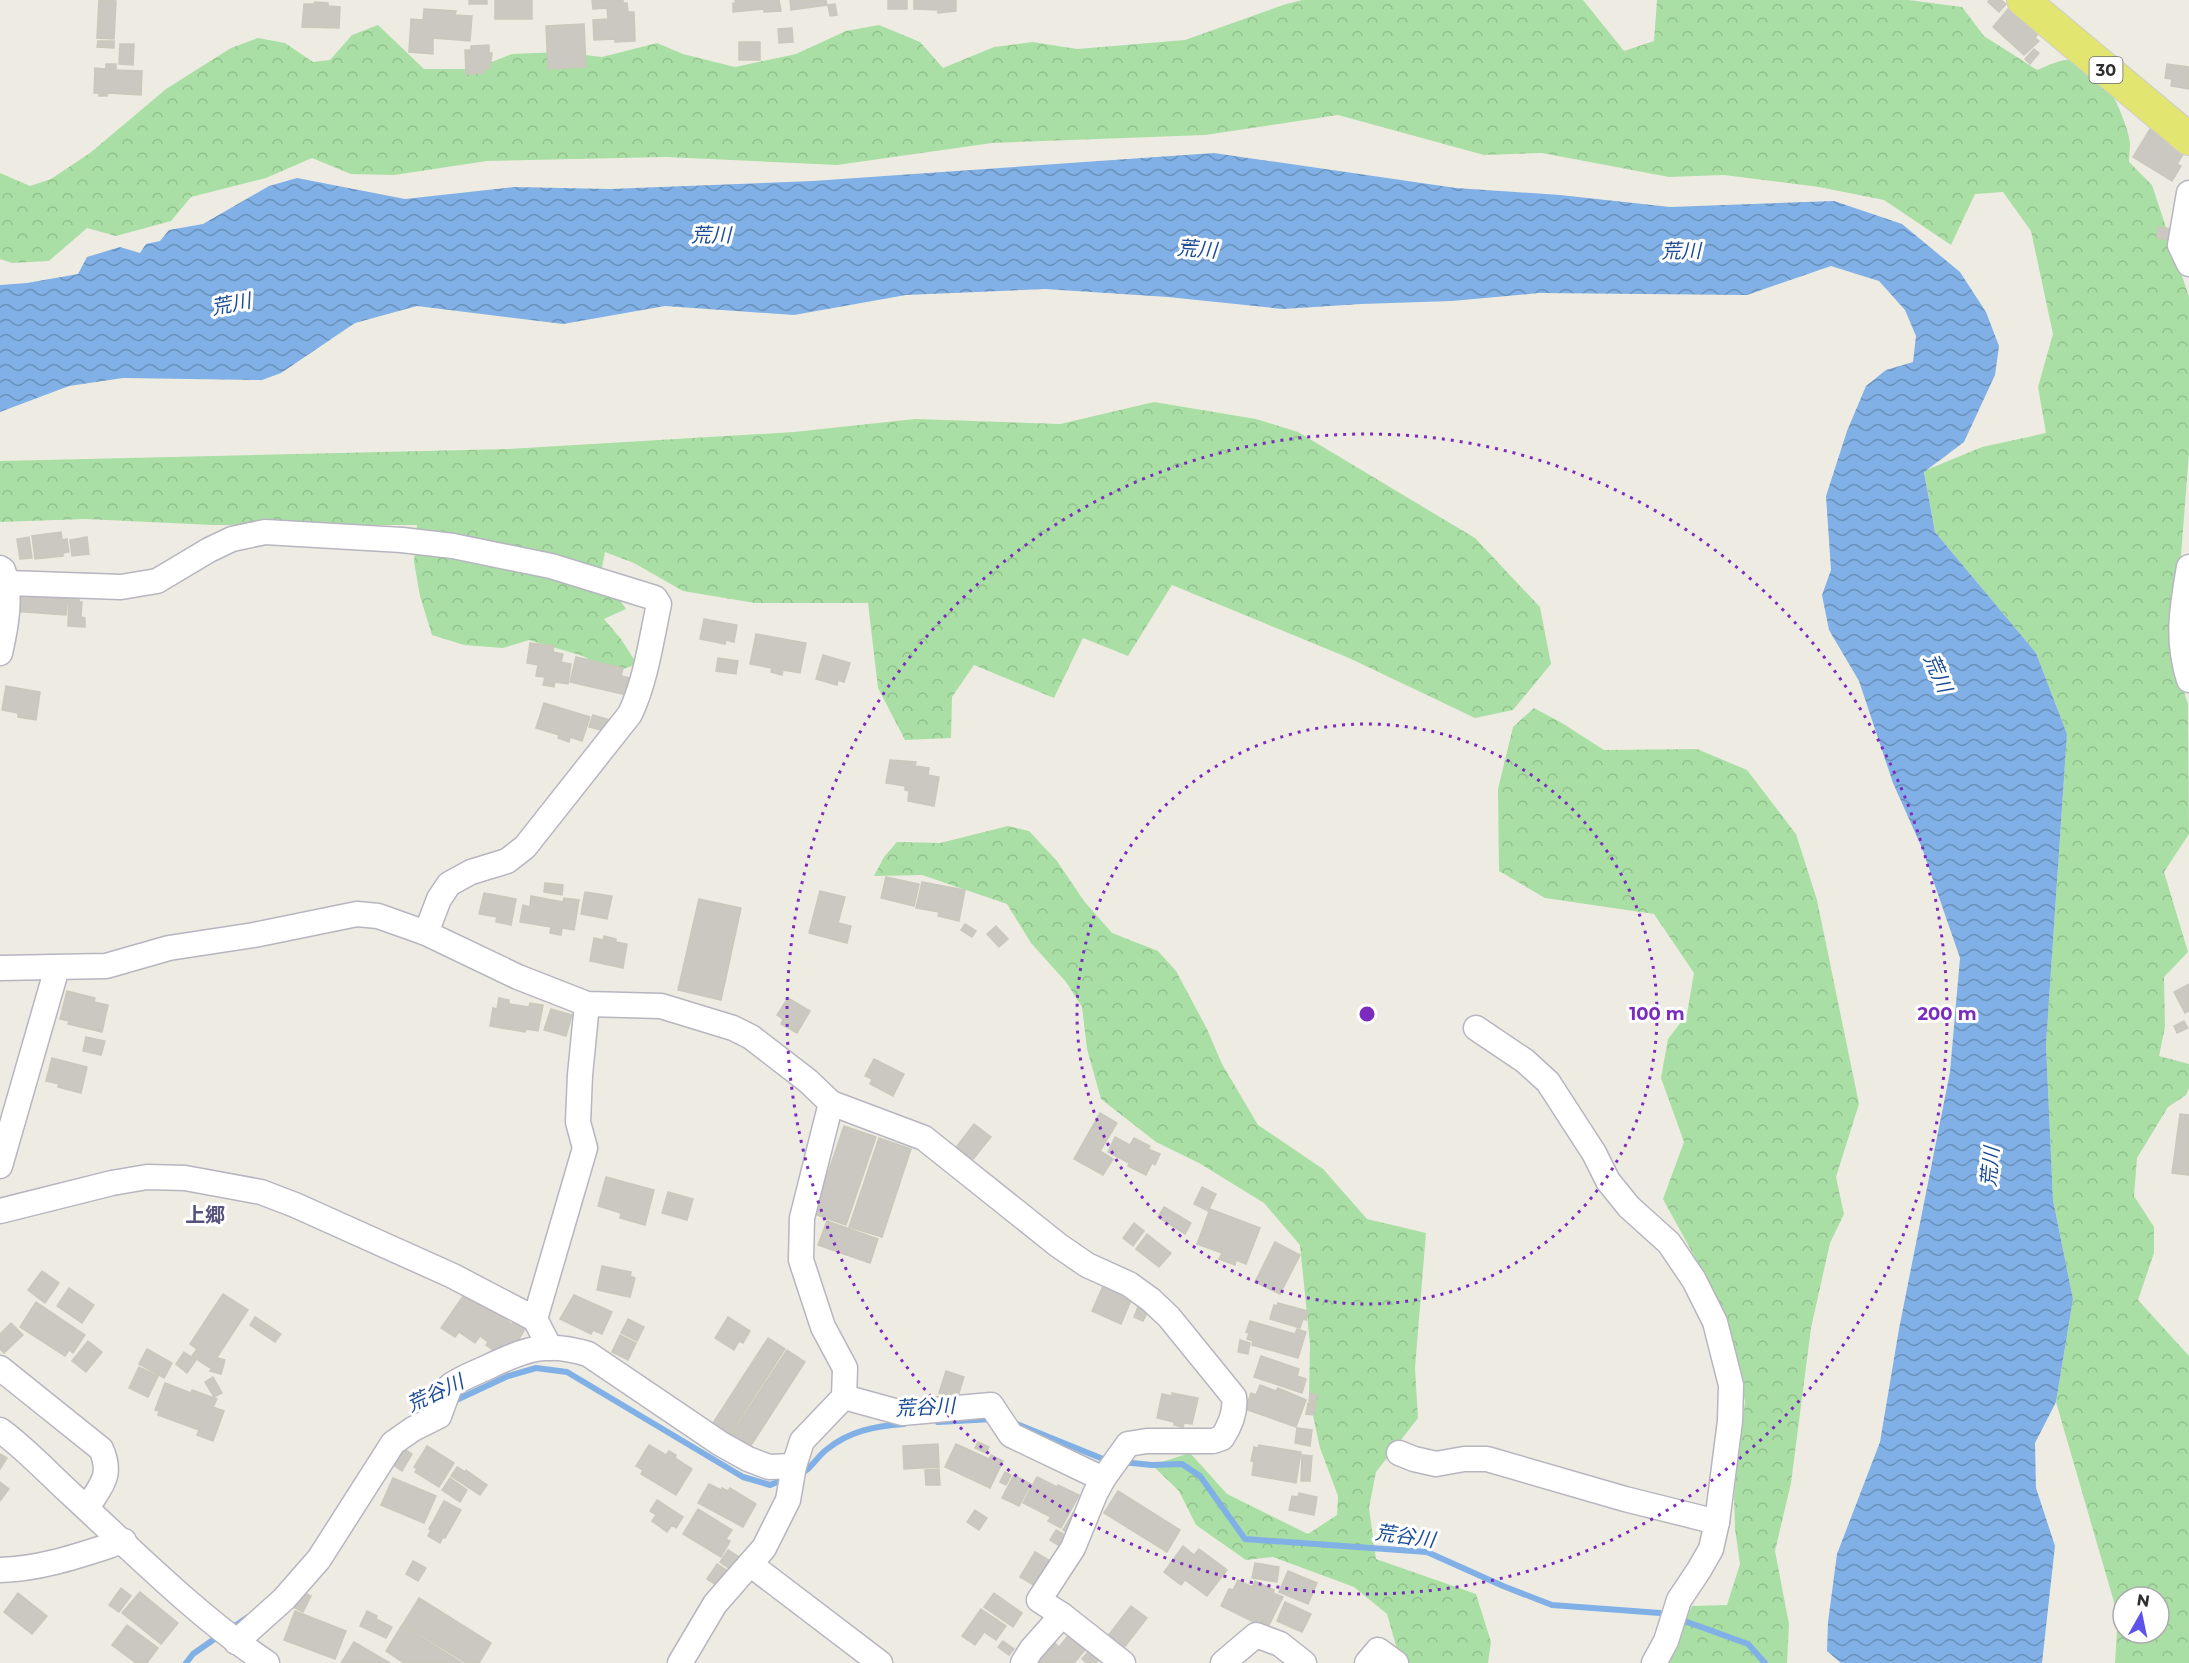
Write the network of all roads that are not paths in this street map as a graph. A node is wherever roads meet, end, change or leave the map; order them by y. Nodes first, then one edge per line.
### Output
1 (2023, 0) edge
2 (2189, 139) edge
3 (2189, 193) edge
4 (2189, 264) edge
5 (2189, 567) edge
6 (4, 576) edge
7 (0, 653) edge
8 (2189, 680) edge
9 (426, 933) junction
10 (0, 968) edge
11 (57, 968) junction
12 (587, 1004) junction
13 (1476, 1028) dead end
14 (831, 1103) junction
15 (0, 1167) edge
16 (0, 1211) edge
17 (535, 1319) junction
18 (550, 1348) junction
19 (0, 1368) edge
20 (844, 1397) junction
21 (0, 1430) edge
22 (1399, 1453) dead end
23 (794, 1466) junction
24 (1103, 1479) junction
25 (87, 1508) junction
26 (1717, 1522) junction
27 (124, 1541) junction
28 (750, 1564) junction
29 (0, 1570) edge
30 (1062, 1615) junction
31 (236, 1642) junction
32 (267, 1663) edge
33 (680, 1663) edge
34 (880, 1663) edge
35 (1023, 1663) edge
36 (1123, 1663) edge
37 (1223, 1663) edge
38 (1304, 1663) edge
39 (1367, 1663) edge
40 (1396, 1663) edge
41 (1654, 1663) edge

1 - 2 main road, 30
3 - 4 street
5 - 8 street
6 - 7 street
6 - 9 street
9 - 11 street
9 - 12 street
10 - 11 street
11 - 15 street
12 - 14 street
12 - 17 street
13 - 26 street
14 - 20 street
14 - 24 street
16 - 17 street
17 - 18 street
18 - 23 street
18 - 31 street
19 - 25 street
20 - 23 street
20 - 24 street
21 - 25 street
22 - 26 street
23 - 28 street
24 - 30 street
25 - 27 street
26 - 41 street
27 - 29 street
27 - 31 street
28 - 33 street
28 - 34 street
30 - 35 street
30 - 36 street
31 - 32 street
37 - 38 street
39 - 40 street

